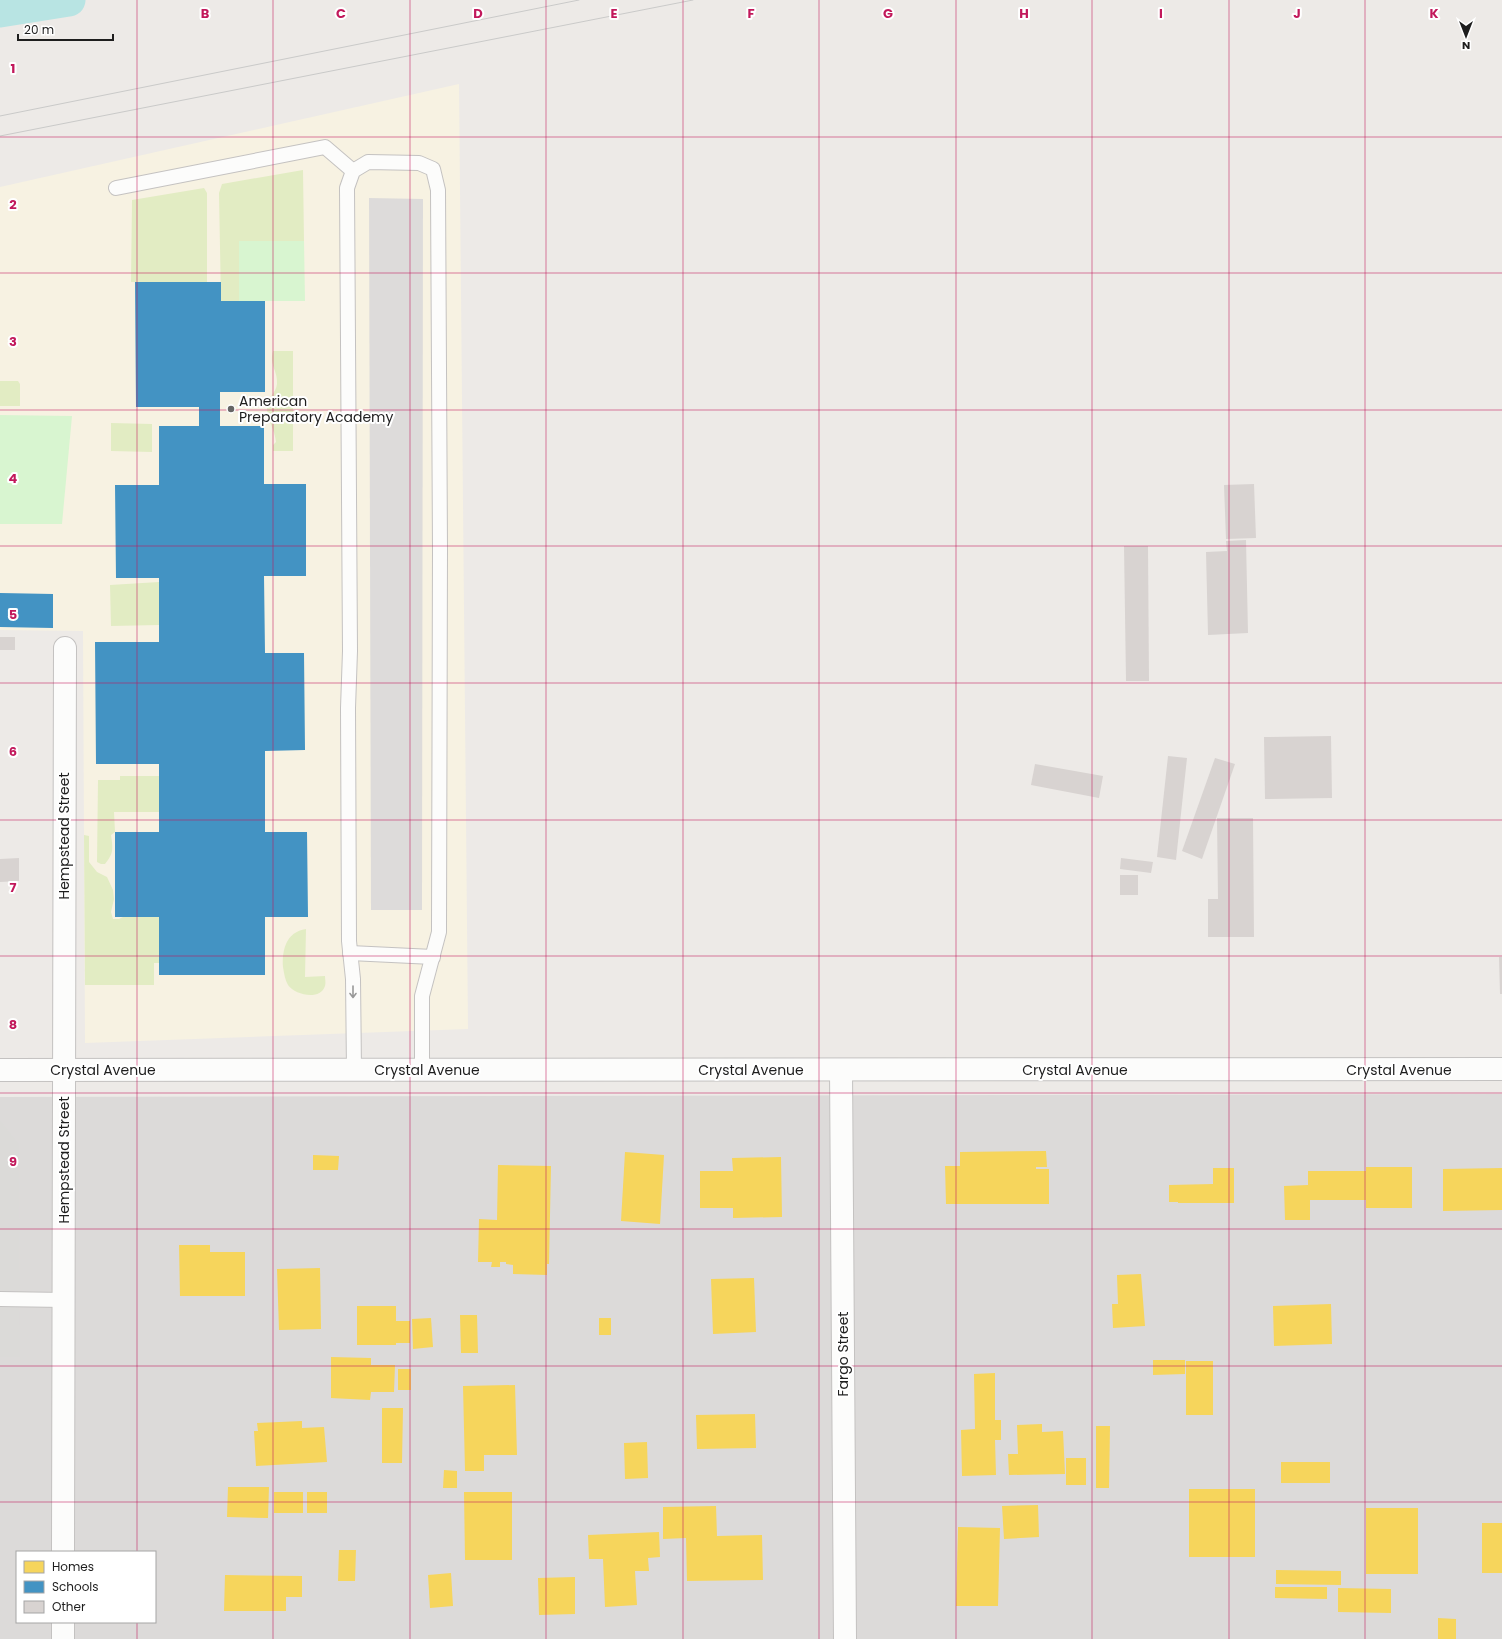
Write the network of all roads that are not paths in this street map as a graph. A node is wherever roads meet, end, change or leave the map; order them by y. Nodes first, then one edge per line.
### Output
1 (353, 171) junction
2 (116, 188) dead end
3 (64, 648) dead end
4 (350, 953) junction
5 (433, 957) junction
6 (1502, 1069) edge
7 (0, 1070) edge
8 (64, 1070) junction
9 (354, 1070) junction
10 (422, 1070) junction
11 (841, 1070) junction
12 (0, 1299) edge
13 (64, 1300) junction
14 (63, 1551) edge
15 (63, 1623) edge
16 (63, 1639) edge
17 (845, 1639) edge

1 - 2 lane
1 - 4 lane
1 - 5 lane
3 - 8 street, Hempstead Street
4 - 5 lane
4 -> 9 lane
5 - 10 lane
6 - 11 street, Crystal Avenue
7 - 8 street, Crystal Avenue
8 - 9 street, Crystal Avenue
8 - 13 street, Hempstead Street
9 - 10 street, Crystal Avenue
10 - 11 street, Crystal Avenue
11 - 17 street, Fargo Street
12 - 13 lane
13 - 14 street, Hempstead Street
15 - 16 street

